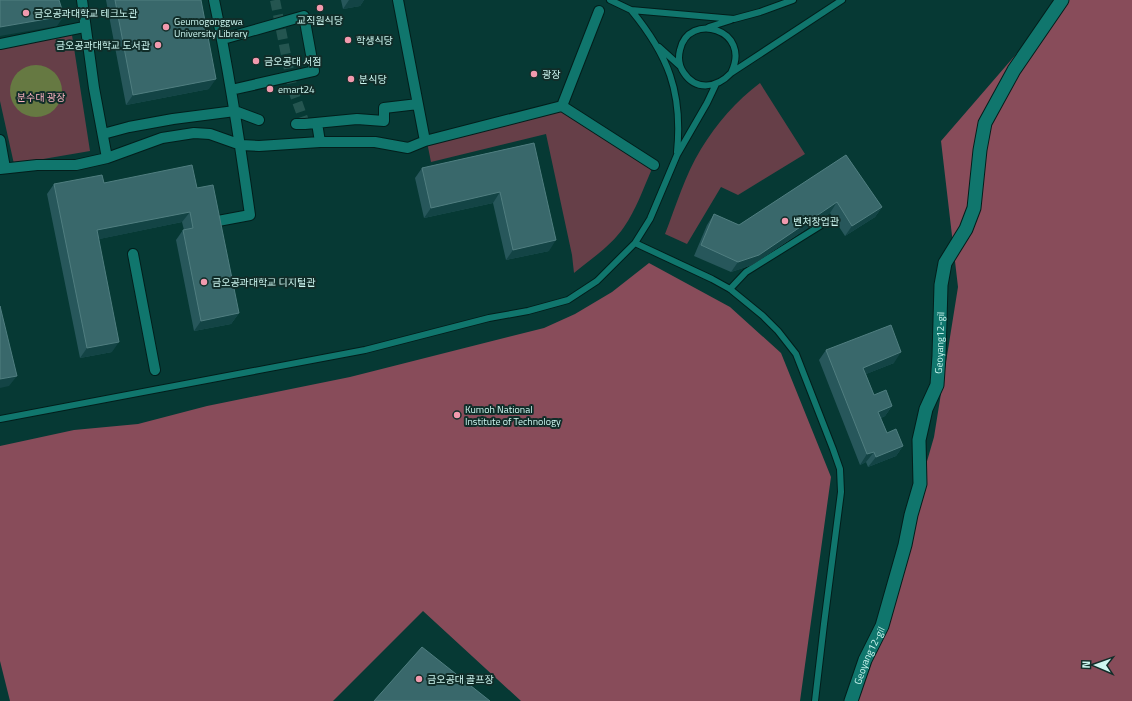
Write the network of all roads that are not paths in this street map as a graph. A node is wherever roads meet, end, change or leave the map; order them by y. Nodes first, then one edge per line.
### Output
1 (82, 0) edge
2 (214, 0) edge
3 (398, 0) edge
4 (610, 0) edge
5 (793, 0) edge
6 (842, 0) edge
7 (1062, 0) edge
8 (631, 10) junction
9 (599, 11) dead end
10 (734, 19) junction
11 (84, 27) junction
12 (708, 28) junction
13 (222, 39) junction
14 (655, 43) junction
15 (0, 44) edge
16 (680, 66) junction
17 (731, 73) junction
18 (716, 84) junction
19 (231, 90) junction
20 (418, 104) junction
21 (562, 106) junction
22 (235, 111) junction
23 (259, 120) dead end
24 (317, 123) junction
25 (296, 124) dead end
26 (103, 134) junction
27 (0, 140) edge
28 (425, 141) junction
29 (320, 142) junction
30 (240, 145) junction
31 (677, 155) junction
32 (107, 158) junction
33 (654, 164) dead end
34 (3, 169) edge
35 (831, 219) edge
36 (218, 221) edge
37 (635, 243) junction
38 (133, 254) dead end
39 (730, 289) junction
40 (155, 370) dead end
41 (0, 419) edge
42 (816, 701) edge
43 (851, 701) edge

1 - 11 street
2 - 13 street
3 - 20 street
4 - 8 lane
5 - 10 lane
6 - 17 lane
7 - 43 street, Geoyang12-gil
8 - 10 lane
8 - 14 lane
9 - 21 street
10 - 12 lane
11 - 15 street
11 - 26 street
12 - 16 lane
12 - 17 lane
13 - 19 street
13 - 19 street
14 - 16 lane
14 - 31 lane
16 - 18 lane
17 - 18 lane
18 - 31 lane
19 - 22 street
20 - 24 street
20 - 28 street
21 - 28 street
21 - 33 street
22 - 23 street
22 - 26 street
22 - 30 street
24 - 25 street
24 - 29 street
26 - 32 street
27 - 34 street
28 - 29 street
29 - 30 street
30 - 32 street
30 - 36 street
31 - 37 lane
32 - 34 street
35 - 39 lane
37 - 39 lane
37 - 41 lane
38 - 40 street
39 - 42 lane

